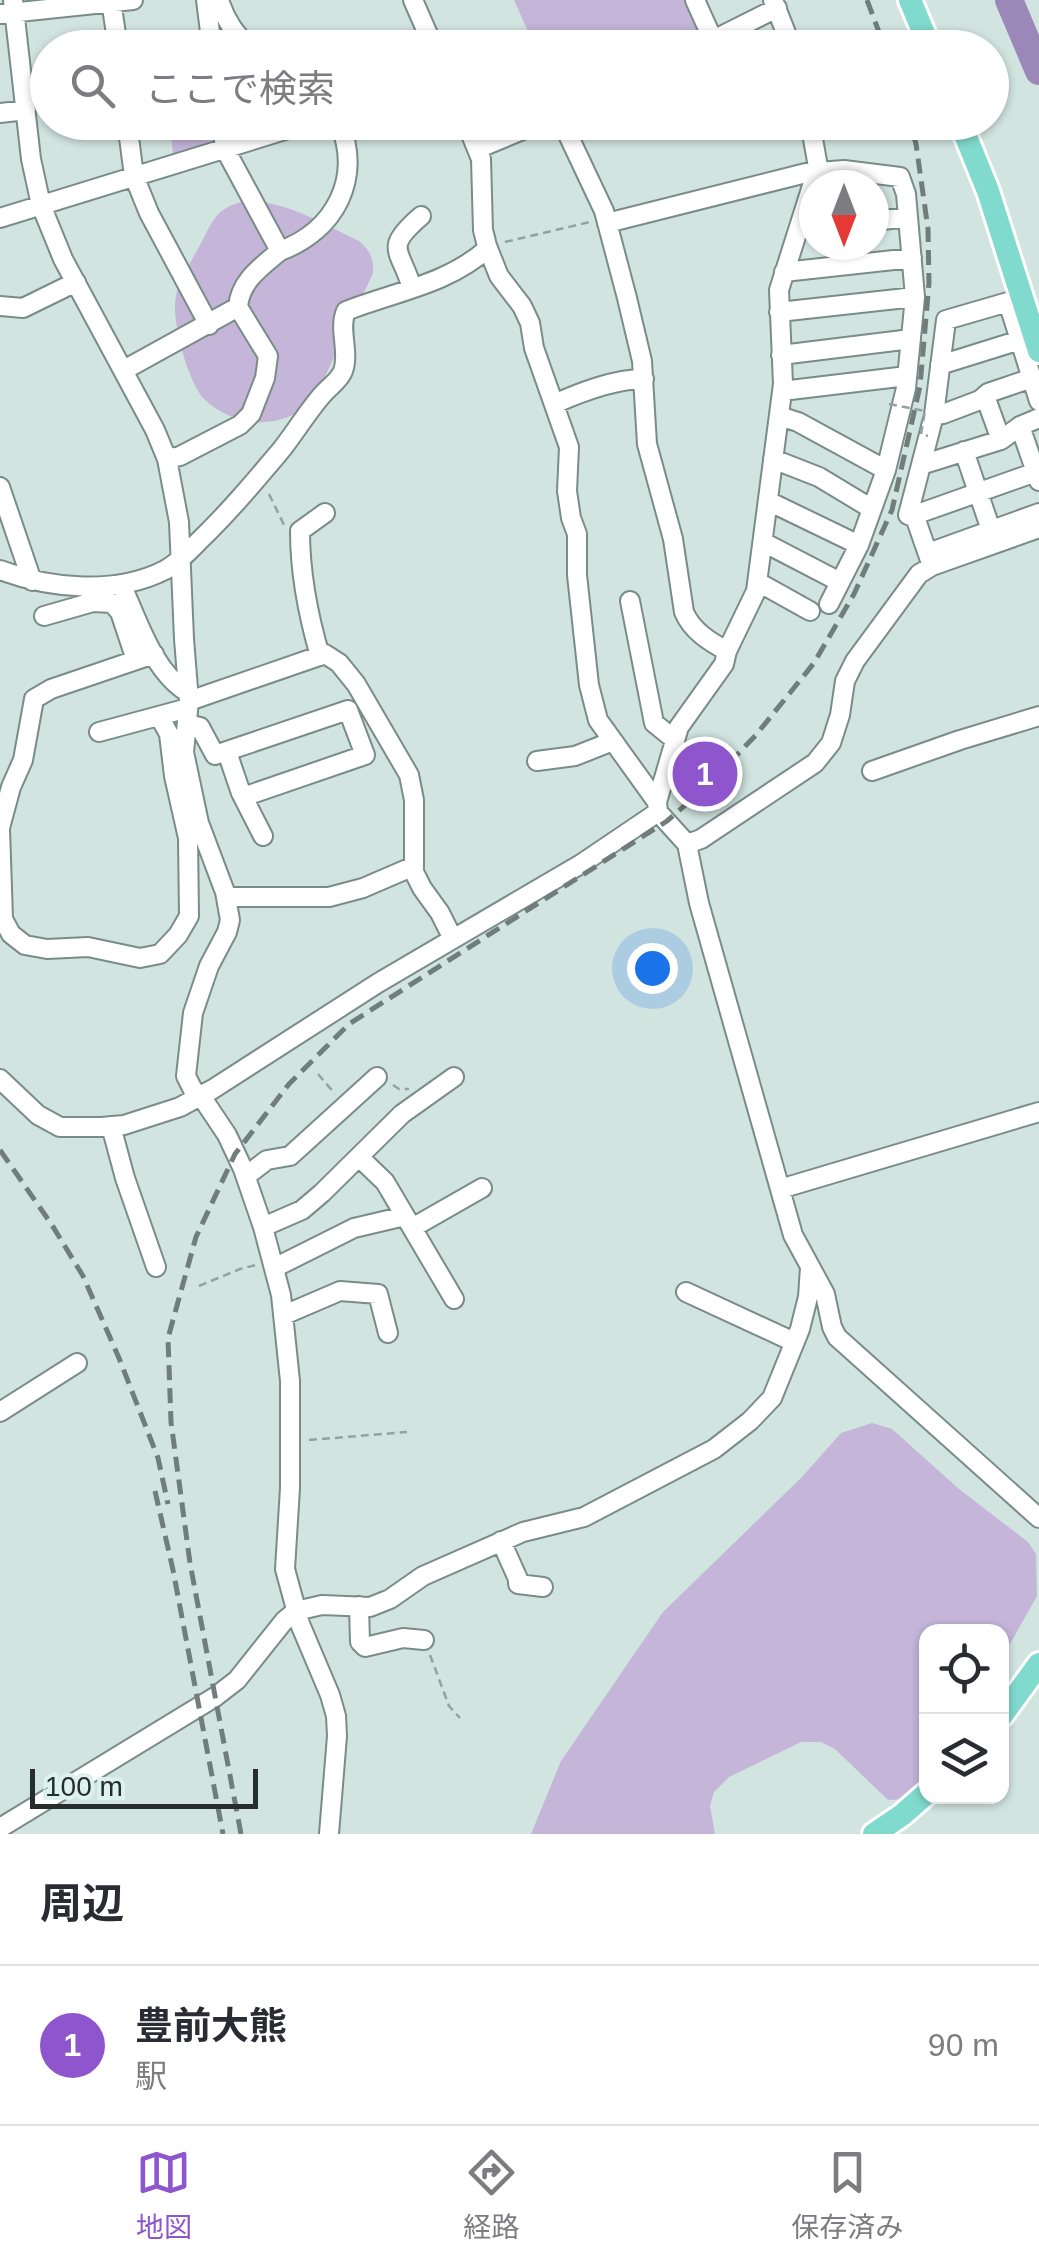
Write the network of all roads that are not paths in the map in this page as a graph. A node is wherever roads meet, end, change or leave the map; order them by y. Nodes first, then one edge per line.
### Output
1 (133, 0) edge
2 (206, 0) edge
3 (219, 0) edge
4 (400, 0) edge
5 (695, 0) edge
6 (910, 0) edge
7 (112, 1) edge
8 (775, 4) edge
9 (416, 6) edge
10 (10, 9) edge
11 (116, 30) edge
12 (210, 30) edge
13 (234, 30) edge
14 (426, 30) edge
15 (701, 30) edge
16 (729, 30) edge
17 (785, 30) edge
18 (922, 30) edge
19 (26, 110) junction
20 (0, 113) edge
21 (129, 140) edge
22 (224, 140) edge
23 (251, 140) edge
24 (344, 140) edge
25 (473, 140) edge
26 (499, 140) edge
27 (570, 140) edge
28 (813, 140) edge
29 (967, 140) edge
30 (225, 148) junction
31 (477, 149) junction
32 (817, 170) edge
33 (134, 176) junction
34 (799, 176) edge
35 (889, 176) edge
36 (41, 205) junction
37 (421, 216) dead end
38 (908, 217) junction
39 (0, 218) edge
40 (889, 219) edge
41 (607, 220) junction
42 (799, 241) edge
43 (488, 247) junction
44 (280, 252) junction
45 (912, 258) junction
46 (784, 272) junction
47 (76, 282) junction
48 (412, 288) junction
49 (915, 297) junction
50 (0, 306) edge
51 (238, 307) junction
52 (779, 312) junction
53 (209, 325) junction
54 (911, 339) junction
55 (1029, 346) edge
56 (782, 355) junction
57 (940, 364) junction
58 (124, 370) junction
59 (907, 376) junction
60 (1032, 378) junction
61 (644, 380) junction
62 (782, 390) junction
63 (984, 396) junction
64 (1039, 401) edge
65 (554, 404) junction
66 (934, 414) junction
67 (779, 416) junction
68 (1039, 418) edge
69 (1020, 426) junction
70 (1001, 440) junction
71 (964, 452) junction
72 (774, 458) junction
73 (167, 459) junction
74 (921, 465) junction
75 (886, 470) junction
76 (1037, 477) edge
77 (0, 488) edge
78 (978, 493) junction
79 (768, 501) junction
80 (872, 509) junction
81 (326, 512) dead end
82 (1039, 514) edge
83 (915, 517) junction
84 (1039, 528) edge
85 (991, 530) junction
86 (762, 542) junction
87 (859, 545) junction
88 (182, 558) junction
89 (930, 559) junction
90 (0, 570) edge
91 (32, 581) junction
92 (758, 582) junction
93 (840, 582) junction
94 (120, 584) junction
95 (630, 601) dead end
96 (829, 604) dead end
97 (810, 611) dead end
98 (44, 616) dead end
99 (727, 651) junction
100 (320, 656) junction
101 (145, 657) junction
102 (188, 706) junction
103 (159, 716) junction
104 (1039, 716) edge
105 (100, 732) dead end
106 (675, 740) junction
107 (613, 742) junction
108 (227, 752) junction
109 (537, 762) dead end
110 (872, 772) dead end
111 (243, 797) junction
112 (658, 807) junction
113 (263, 836) dead end
114 (687, 844) junction
115 (414, 866) junction
116 (226, 897) junction
117 (453, 939) junction
118 (377, 1077) road end
119 (454, 1077) dead end
120 (0, 1079) edge
121 (201, 1096) junction
122 (1039, 1112) edge
123 (112, 1126) junction
124 (359, 1157) junction
125 (246, 1176) junction
126 (482, 1188) dead end
127 (780, 1188) junction
128 (408, 1222) junction
129 (263, 1227) junction
130 (273, 1264) junction
131 (156, 1267) dead end
132 (810, 1267) junction
133 (686, 1292) dead end
134 (454, 1299) dead end
135 (284, 1315) junction
136 (388, 1333) dead end
137 (794, 1342) junction
138 (77, 1363) dead end
139 (0, 1412) edge
140 (1039, 1518) edge
141 (500, 1541) junction
142 (543, 1587) dead end
143 (359, 1606) junction
144 (296, 1611) junction
145 (424, 1640) road end
146 (1039, 1664) edge
147 (1003, 1714) edge
148 (919, 1800) edge
149 (0, 1828) edge
150 (329, 1834) edge
151 (874, 1834) edge

1 - 7 street
2 - 12 street
3 - 13 street
4 - 9 street
5 - 15 street
6 - 18 main road
7 - 10 street
7 - 11 street
8 - 16 street
8 - 17 street
9 - 14 street
10 - 19 street
19 - 20 street
19 - 36 street
21 - 33 street
22 - 30 street
23 - 30 street
24 - 44 street
25 - 31 street
26 - 31 street
27 - 41 street
28 - 32 street
29 - 55 main road
30 - 33 street
30 - 44 street
31 - 43 street
33 - 36 street
33 - 53 street
34 - 41 street
35 - 38 street
36 - 39 street
36 - 47 street
37 - 48 street
38 - 40 street
38 - 45 street
41 - 61 street
42 - 46 street
43 - 48 street
43 - 65 street
44 - 51 street
45 - 46 street
45 - 49 street
46 - 52 street
47 - 50 street
47 - 58 street
48 - 88 street
49 - 52 street
49 - 54 street
51 - 53 street
51 - 73 street
52 - 56 street
53 - 58 street
54 - 56 street
54 - 59 street
55 - 57 street
55 - 57 street
55 - 60 street
56 - 62 street
57 - 66 street
58 - 73 street
59 - 62 street
59 - 75 street
60 - 63 street
60 - 64 street
61 - 65 street
61 - 99 street
62 - 67 street
63 - 66 street
63 - 70 street
65 - 107 street
66 - 74 street
67 - 72 street
67 - 75 street
68 - 69 street
69 - 70 street
69 - 76 street
70 - 71 street
71 - 74 street
71 - 78 street
72 - 79 street
72 - 80 street
73 - 88 street
74 - 83 street
75 - 80 street
76 - 78 street
77 - 91 street
78 - 83 street
78 - 85 street
79 - 86 street
79 - 87 street
80 - 87 street
81 - 100 street
82 - 85 street
83 - 89 street
84 - 89 street
85 - 89 street
86 - 92 street
86 - 93 street
87 - 93 street
88 - 94 street
88 - 102 street
89 - 114 street
90 - 91 street
91 - 94 street
92 - 97 street
92 - 99 street
93 - 96 street
94 - 101 street
95 - 106 street
98 - 101 street
99 - 106 street
100 - 102 street
100 - 115 street
101 - 102 street
101 - 103 street
102 - 103 street
102 - 108 street
102 - 116 street
103 - 105 street
104 - 110 street
106 - 112 street
107 - 109 street
107 - 112 street
108 - 111 street
108 - 111 street
111 - 113 street
112 - 114 street
112 - 117 street
114 - 127 street
115 - 116 street
115 - 117 street
116 - 121 street
117 - 121 street
118 - 125 street
119 - 124 street
120 - 123 street
121 - 123 street
121 - 125 street
122 - 127 street
123 - 131 street
124 - 128 street
124 - 129 street
125 - 129 street
126 - 128 street
127 - 132 street
128 - 130 street
128 - 134 street
129 - 130 street
130 - 135 street
132 - 137 street
132 - 140 street
133 - 137 street
135 - 136 street
135 - 144 street
137 - 141 street
138 - 139 street
141 - 142 street
141 - 143 street
143 - 144 street
143 - 145 street
144 - 149 street
144 - 150 street
146 - 147 main road
148 - 151 main road

